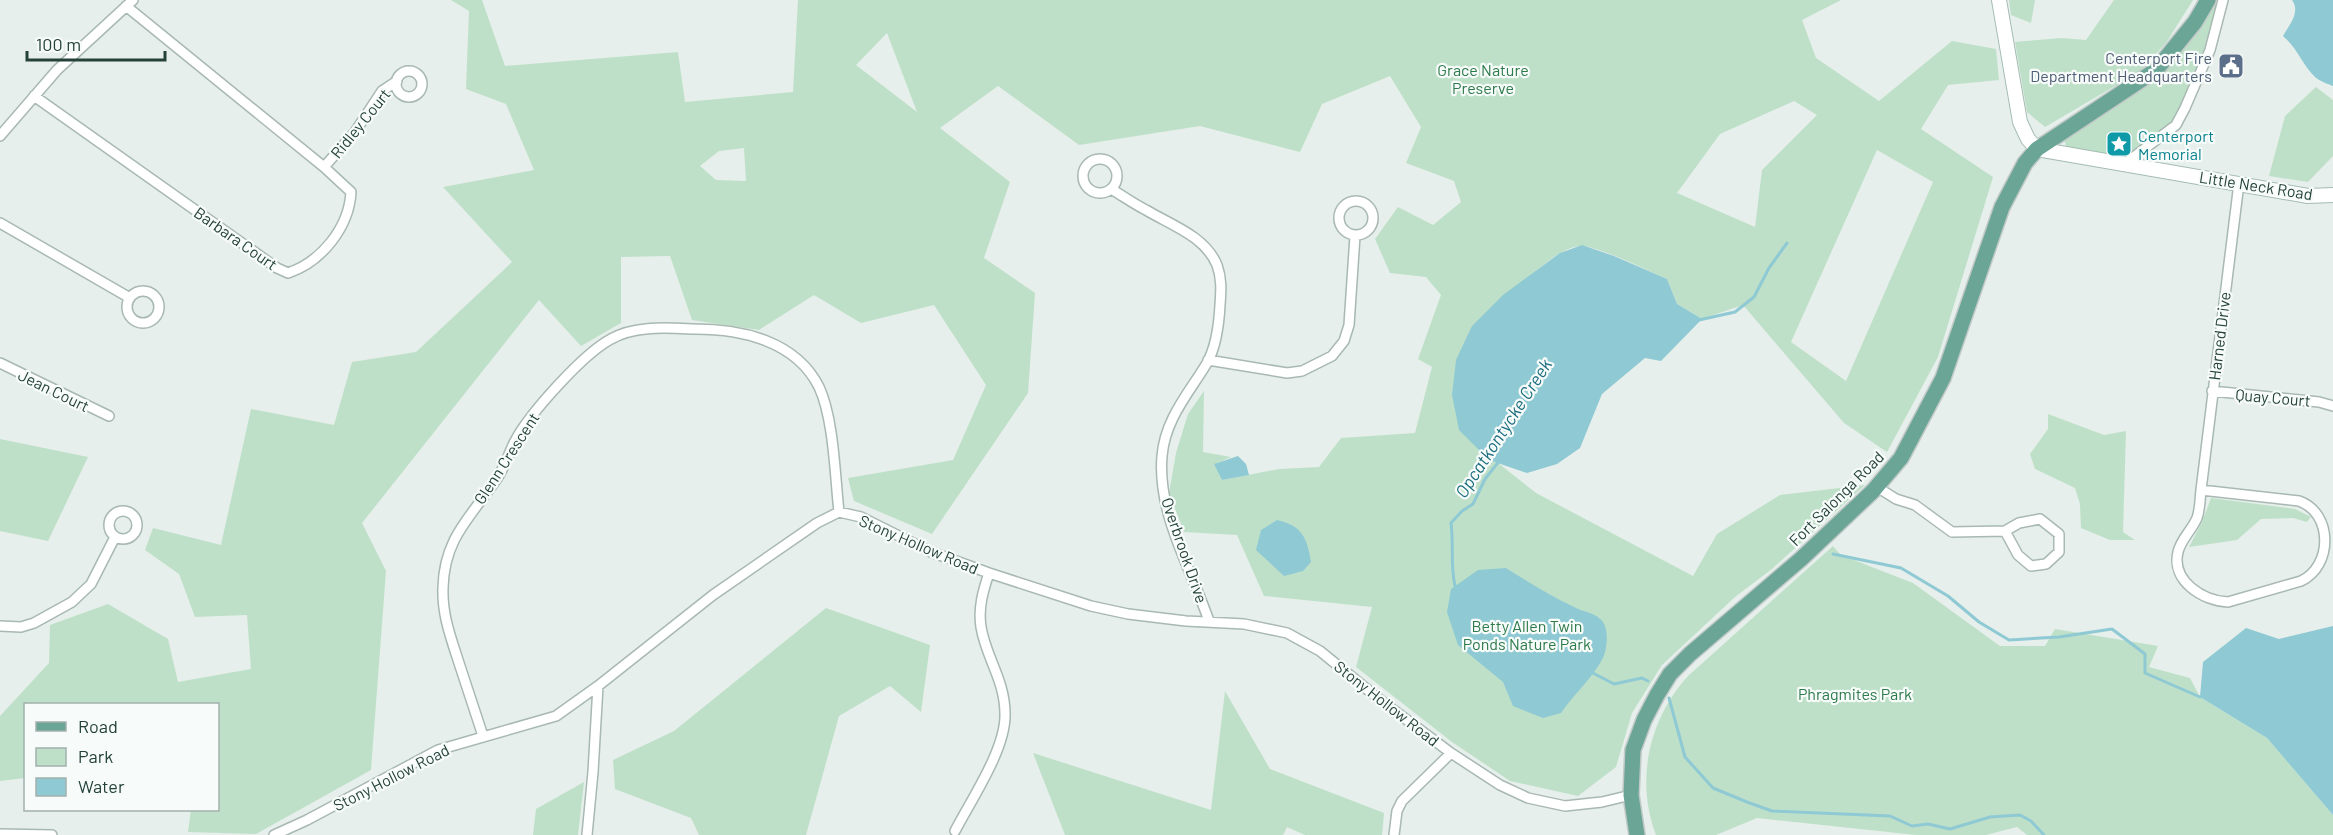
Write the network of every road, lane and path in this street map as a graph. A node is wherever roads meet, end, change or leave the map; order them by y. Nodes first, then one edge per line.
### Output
1 (1999, 0) edge
2 (2208, 0) edge
3 (2223, 0) edge
4 (129, 3) edge
5 (397, 81) dead end
6 (34, 96) junction
7 (0, 136) edge
8 (2037, 149) junction
9 (2123, 165) junction
10 (324, 167) junction
11 (2239, 183) junction
12 (1111, 189) dead end
13 (2333, 195) edge
14 (0, 223) edge
15 (1355, 236) dead end
16 (129, 298) dead end
17 (1208, 360) junction
18 (0, 363) edge
19 (2212, 392) junction
20 (2333, 406) edge
21 (109, 417) dead end
22 (1877, 487) junction
23 (2201, 490) junction
24 (839, 512) junction
25 (2005, 531) junction
26 (115, 537) dead end
27 (989, 573) junction
28 (1209, 621) junction
29 (0, 626) edge
30 (598, 686) junction
31 (483, 736) junction
32 (1451, 753) junction
33 (1631, 795) junction
34 (955, 831) dead end
35 (0, 834) edge
36 (52, 835) edge
37 (57, 835) edge
38 (274, 835) edge
39 (587, 835) edge
40 (1394, 835) edge
41 (1637, 835) edge

1 - 8 street
2 - 8 main road
3 - 9 street
4 - 6 street
4 - 10 street, Barbara Court
5 - 10 street, Ridley Court
6 - 7 street
6 - 10 street, Barbara Court
8 - 9 street, Little Neck Road
8 - 22 main road, Fort Salonga Road
9 - 11 street, Little Neck Road
11 - 13 street, Little Neck Road
11 - 19 street, Harned Drive
12 - 17 street, Overbrook Drive
14 - 16 street
15 - 17 street
17 - 28 street, Overbrook Drive
18 - 21 street, Jean Court
19 - 20 street, Quay Court
19 - 23 street, Harned Drive
22 - 25 street
22 - 33 main road, Fort Salonga Road
23 - 23 street, Harned Drive
24 - 27 street, Stony Hollow Road
24 - 30 street, Stony Hollow Road
24 - 31 street, Glenn Crescent
25 - 25 street
26 - 29 street
27 - 28 street, Stony Hollow Road
27 - 34 street
28 - 32 street, Stony Hollow Road
30 - 31 street, Stony Hollow Road
30 - 39 street
31 - 38 street, Stony Hollow Road
32 - 33 street, Stony Hollow Road
32 - 40 street
33 - 41 main road, Fort Salonga Road
35 - 36 street
36 - 37 street

